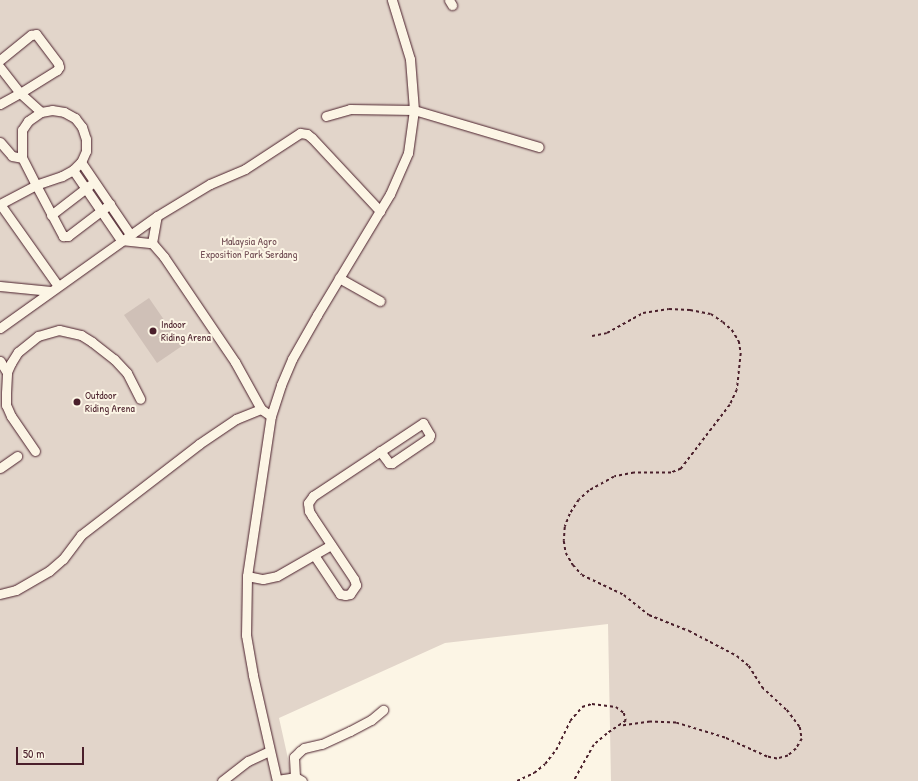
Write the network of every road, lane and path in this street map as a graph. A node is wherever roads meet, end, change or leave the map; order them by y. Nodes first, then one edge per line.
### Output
1 (392, 0) edge
2 (0, 60) edge
3 (0, 67) edge
4 (20, 93) junction
5 (0, 104) edge
6 (414, 110) junction
7 (41, 112) junction
8 (326, 116) dead end
9 (0, 142) edge
10 (539, 147) dead end
11 (22, 158) junction
12 (81, 162) junction
13 (73, 170) junction
14 (95, 182) junction
15 (36, 185) junction
16 (86, 188) junction
17 (0, 204) edge
18 (110, 204) junction
19 (101, 210) junction
20 (380, 211) junction
21 (51, 215) junction
22 (157, 216) junction
23 (130, 234) junction
24 (121, 240) junction
25 (152, 243) junction
26 (339, 278) junction
27 (0, 286) edge
28 (54, 288) junction
29 (380, 301) dead end
30 (0, 328) edge
31 (592, 336) dead end
32 (0, 362) edge
33 (8, 372) junction
34 (140, 399) dead end
35 (261, 409) junction
36 (271, 416) junction
37 (35, 451) dead end
38 (380, 451) junction
39 (16, 456) dead end
40 (0, 468) edge
41 (331, 544) junction
42 (314, 555) junction
43 (247, 576) junction
44 (0, 594) edge
45 (383, 710) dead end
46 (621, 726) junction
47 (269, 751) junction
48 (298, 779) edge
49 (225, 780) edge
50 (277, 780) edge
51 (517, 781) edge
52 (574, 781) edge

1 - 6 street
2 - 4 street
3 - 4 street
4 - 5 street
4 - 7 street
6 - 8 street
6 - 10 street
6 - 20 street
7 - 11 street
7 - 12 street
9 - 11 street
11 - 15 street
12 - 13 street
12 - 14 street
13 - 15 street
13 - 16 street
14 - 16 street
14 - 18 street
15 - 17 street
15 - 21 street
16 - 19 street
16 - 21 street
17 - 28 street
18 - 19 street
18 - 23 street
19 - 21 street
19 - 24 street
20 - 22 street
20 - 26 street
22 - 23 street
22 - 25 street
23 - 24 street
24 - 25 street
24 - 28 street
25 - 35 street
26 - 29 street
26 - 36 street
27 - 28 street
28 - 30 street
31 - 46 path
32 - 33 street
33 - 34 street
33 - 37 street
35 - 36 street
35 - 44 street
36 - 43 street
38 - 38 street
38 - 41 street
39 - 40 street
41 - 42 street
41 - 42 street
42 - 43 street
43 - 47 street
45 - 48 street
46 - 51 path
46 - 52 path
47 - 49 street
47 - 50 street
48 - 50 street

